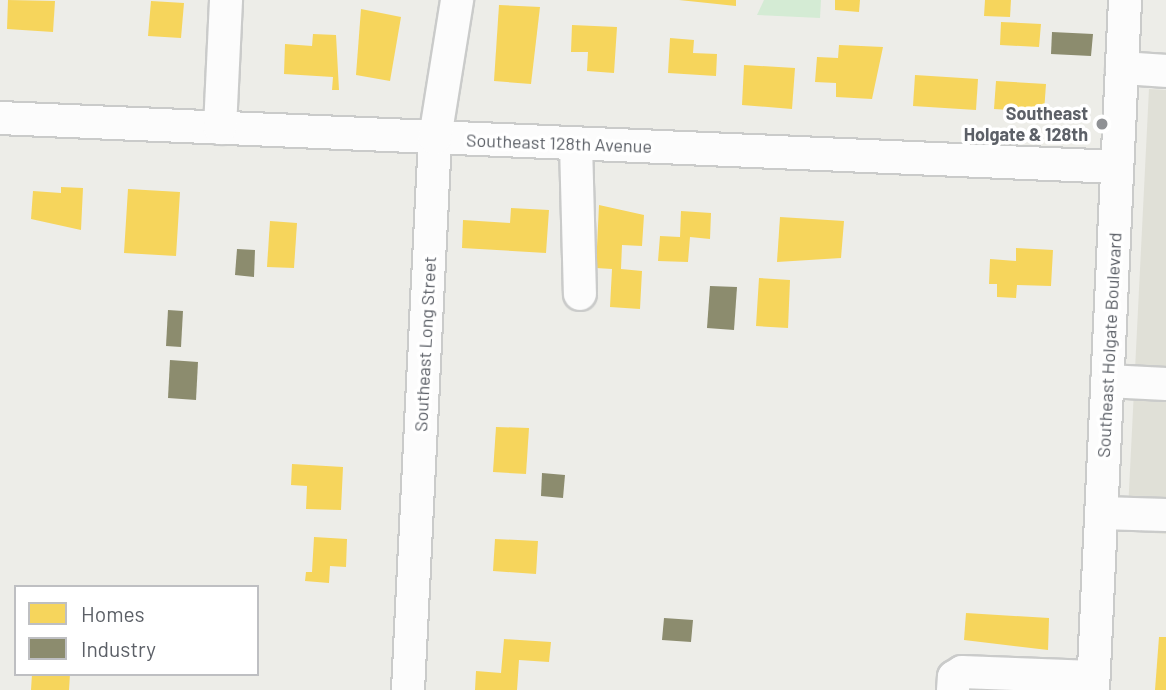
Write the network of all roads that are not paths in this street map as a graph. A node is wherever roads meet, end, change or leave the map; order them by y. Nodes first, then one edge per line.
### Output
1 (226, 0) edge
2 (457, 0) edge
3 (1125, 0) edge
4 (1122, 68) junction
5 (1166, 71) edge
6 (0, 118) edge
7 (220, 128) junction
8 (435, 138) junction
9 (576, 144) junction
10 (1117, 167) junction
11 (580, 294) dead end
12 (1107, 381) junction
13 (1166, 384) edge
14 (1101, 513) junction
15 (1166, 515) edge
16 (1093, 684) edge
17 (408, 690) edge
18 (953, 690) edge

1 - 7 street
2 - 8 street, Southeast Long Street
3 - 4 street, Southeast Holgate Boulevard
4 - 5 street
4 - 10 street, Southeast Holgate Boulevard
6 - 7 street, Southeast 128th Avenue
7 - 8 street, Southeast 128th Avenue
8 - 9 street, Southeast 128th Avenue
8 - 17 street, Southeast Long Street
9 - 10 street, Southeast 128th Avenue
9 - 11 street
10 - 12 street, Southeast Holgate Boulevard
12 - 13 street
12 - 14 street, Southeast Holgate Boulevard
14 - 15 street
14 - 16 street, Southeast Holgate Boulevard
16 - 18 street

